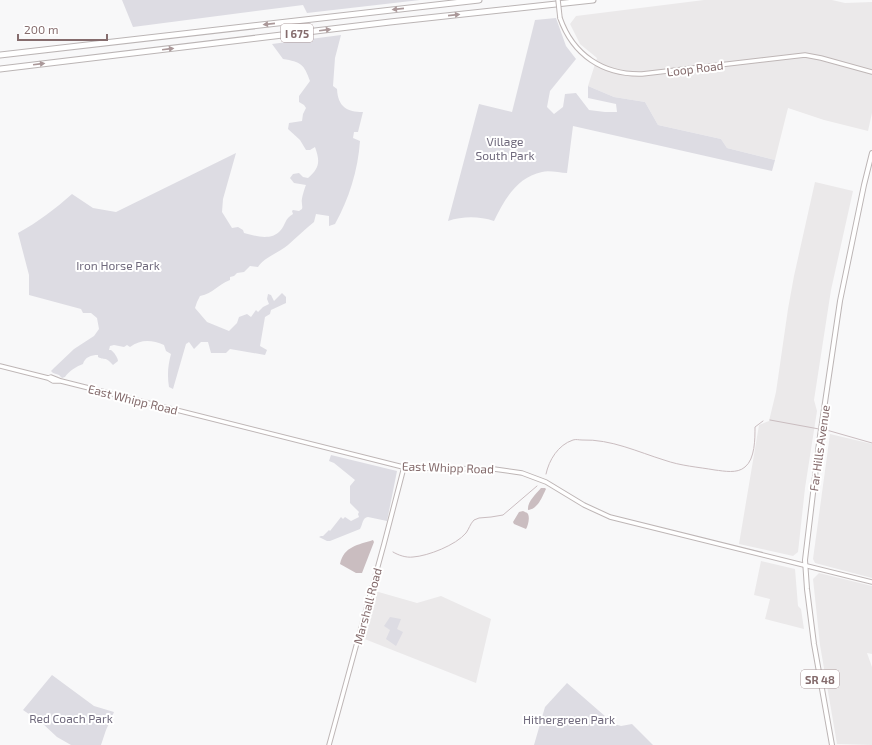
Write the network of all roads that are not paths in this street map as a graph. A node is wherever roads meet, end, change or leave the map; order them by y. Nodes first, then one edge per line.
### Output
1 (479, 0) edge
2 (558, 0) edge
3 (593, 0) edge
4 (0, 55) edge
5 (0, 69) edge
6 (872, 72) edge
7 (872, 153) edge
8 (0, 366) edge
9 (404, 467) junction
10 (805, 566) junction
11 (872, 582) edge
12 (329, 745) edge
13 (832, 745) edge

1 -> 4 highway, I 675
2 - 6 main road, Loop Road, bridge
5 -> 3 highway, I 675
7 - 10 main road, Far Hills Avenue / SR 48
8 - 9 main road, East Whipp Road
9 - 10 main road, East Whipp Road
9 - 12 main road, Marshall Road
10 - 11 main road, East Whipp Road
10 - 13 main road, Far Hills Avenue / SR 48

